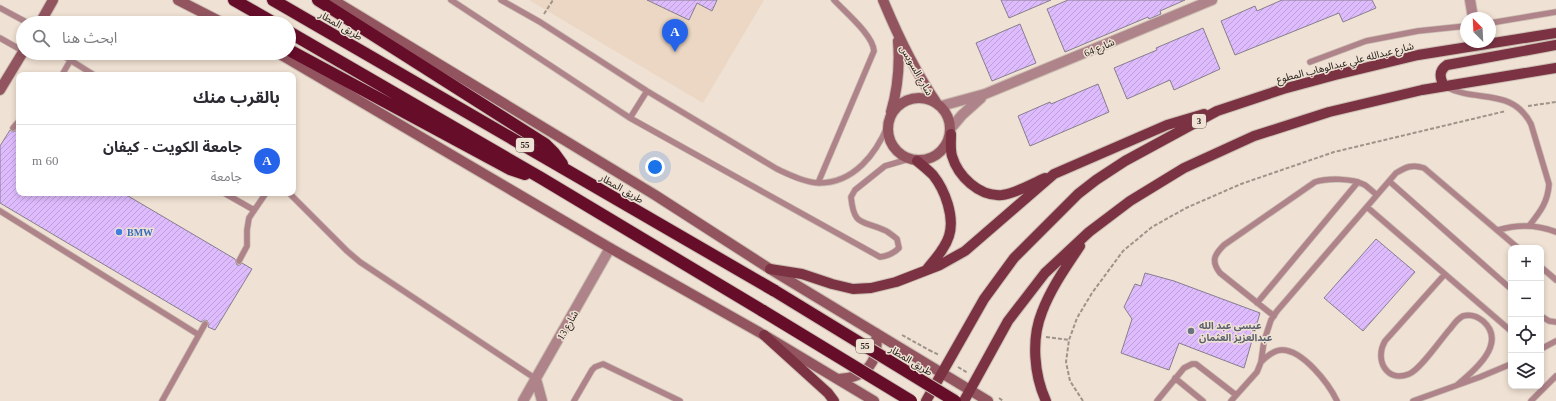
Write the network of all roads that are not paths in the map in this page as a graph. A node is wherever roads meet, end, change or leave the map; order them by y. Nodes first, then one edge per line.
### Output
1 (53, 0) edge
2 (178, 0) edge
3 (234, 0) edge
4 (274, 0) edge
5 (318, 0) edge
6 (333, 0) edge
7 (451, 0) edge
8 (459, 0) edge
9 (501, 0) edge
10 (834, 0) edge
11 (883, 0) edge
12 (1212, 0) edge
13 (1470, 0) edge
14 (462, 7) junction
15 (0, 8) edge
16 (1472, 12) edge
17 (1556, 12) edge
18 (44, 16) edge
19 (209, 16) edge
20 (262, 16) edge
21 (16, 17) edge
22 (1496, 22) edge
23 (1460, 27) edge
24 (1556, 33) edge
25 (296, 36) edge
26 (898, 37) junction
27 (0, 38) edge
28 (1556, 45) edge
29 (16, 48) edge
30 (296, 54) edge
31 (18, 60) edge
32 (290, 60) edge
33 (70, 61) joint
34 (1310, 62) dead end
35 (1556, 68) edge
36 (64, 72) edge
37 (89, 72) edge
38 (1444, 86) junction
39 (0, 90) edge
40 (647, 91) junction
41 (985, 94) junction
42 (939, 104) junction
43 (1218, 111) junction
44 (630, 118) junction
45 (889, 122) junction
46 (16, 124) edge
47 (13, 128) dead end
48 (951, 131) junction
49 (913, 160) junction
50 (563, 167) junction
51 (1054, 174) junction
52 (541, 178) junction
53 (1358, 182) junction
54 (1389, 182) junction
55 (818, 183) junction
56 (1377, 195) junction
57 (229, 196) edge
58 (264, 196) edge
59 (292, 196) edge
60 (1367, 207) junction
61 (254, 210) junction
62 (0, 211) edge
63 (1529, 226) junction
64 (1498, 230) junction
65 (1089, 232) junction
66 (1556, 232) edge
67 (1515, 245) edge
68 (610, 248) junction
69 (239, 261) dead end
70 (770, 269) junction
71 (1544, 270) edge
72 (925, 271) junction
73 (1445, 274) junction
74 (1556, 280) edge
75 (1508, 286) edge
76 (1257, 303) junction
77 (1274, 316) junction
78 (1543, 317) edge
79 (1556, 322) edge
80 (205, 324) dead end
81 (1508, 328) edge
82 (876, 333) junction
83 (199, 335) junction
84 (764, 336) junction
85 (1556, 341) edge
86 (1544, 347) edge
87 (1261, 362) junction
88 (1508, 365) edge
89 (942, 374) junction
90 (1556, 376) edge
91 (1175, 378) junction
92 (536, 379) junction
93 (838, 379) junction
94 (1458, 385) junction
95 (971, 390) junction
96 (1236, 395) junction
97 (162, 401) edge
98 (523, 401) edge
99 (542, 401) edge
100 (574, 401) edge
101 (680, 401) edge
102 (834, 401) edge
103 (874, 401) edge
104 (912, 401) edge
105 (926, 401) edge
106 (955, 401) edge
107 (964, 401) edge
108 (988, 401) edge
109 (1046, 401) edge
110 (1157, 401) edge
111 (1203, 401) edge
112 (1231, 401) edge
113 (1337, 401) edge
114 (1413, 401) edge
115 (1531, 401) edge

1 - 18 main road
2 - 19 main road
3 - 20 highway
4 - 50 highway, طريق المطار / 55
5 - 50 highway
6 - 70 main road, طريق المطار
7 - 14 lane
8 - 14 lane
9 - 40 lane
10 - 55 lane
11 - 26 main road, شارع السويس
12 - 41 street, شارع 64
13 - 16 street
14 - 44 lane
15 - 21 lane
17 - 22 lane
23 - 34 lane
24 - 43 main road, شارع عبدالله علي عبدالوهاب المطوع / 3
25 - 52 highway, 55
26 - 42 main road, شارع السويس
26 - 45 main road, شارع السويس
27 - 29 lane
28 - 38 main road
30 - 52 highway
31 - 39 main road
32 - 68 main road
33 - 36 lane
33 - 37 lane
35 - 38 main road
38 - 63 lane
38 - 65 main road
40 - 44 lane
40 - 55 lane
41 - 42 street, شارع 64
41 - 48 street, شارع 64
42 - 45 main road
42 - 48 main road
43 - 51 main road
43 - 89 main road, شارع عبدالله علي عبدالوهاب المطوع / 3
44 - 49 lane
45 - 49 main road
45 - 55 lane
46 - 47 lane
48 - 49 main road
48 - 51 main road
49 - 72 main road
50 - 106 highway, طريق المطار / 55, bridge
51 - 72 main road
52 - 104 highway, 55, bridge
53 - 56 lane
53 - 76 lane
53 - 76 lane
54 - 56 lane
54 - 64 lane
54 - 75 lane
56 - 60 lane
57 - 61 lane
58 - 61 lane
59 - 92 lane
60 - 73 lane
60 - 77 lane
61 - 69 lane
62 - 83 lane
63 - 64 lane
63 - 66 lane
64 - 67 lane
65 - 95 main road
65 - 109 main road
68 - 84 main road
68 - 92 street, شارع 13
70 - 72 main road
70 - 82 main road, طريق المطار
71 - 74 lane
73 - 81 lane
73 - 94 lane
76 - 77 lane
77 - 87 lane
78 - 79 lane
80 - 83 lane
82 - 89 main road, طريق المطار
82 - 93 main road
83 - 97 lane
84 - 93 main road
84 - 102 main road
85 - 86 lane
87 - 96 lane
87 - 113 lane
88 - 94 lane
89 - 95 main road, طريق المطار
89 - 105 main road, 3
90 - 115 lane
91 - 96 lane
91 - 110 lane
91 - 111 lane
92 - 98 street, شارع 13
92 - 99 street
93 - 103 main road
94 - 114 lane
95 - 107 main road
95 - 108 main road, طريق المطار
96 - 112 lane
100 - 101 lane

